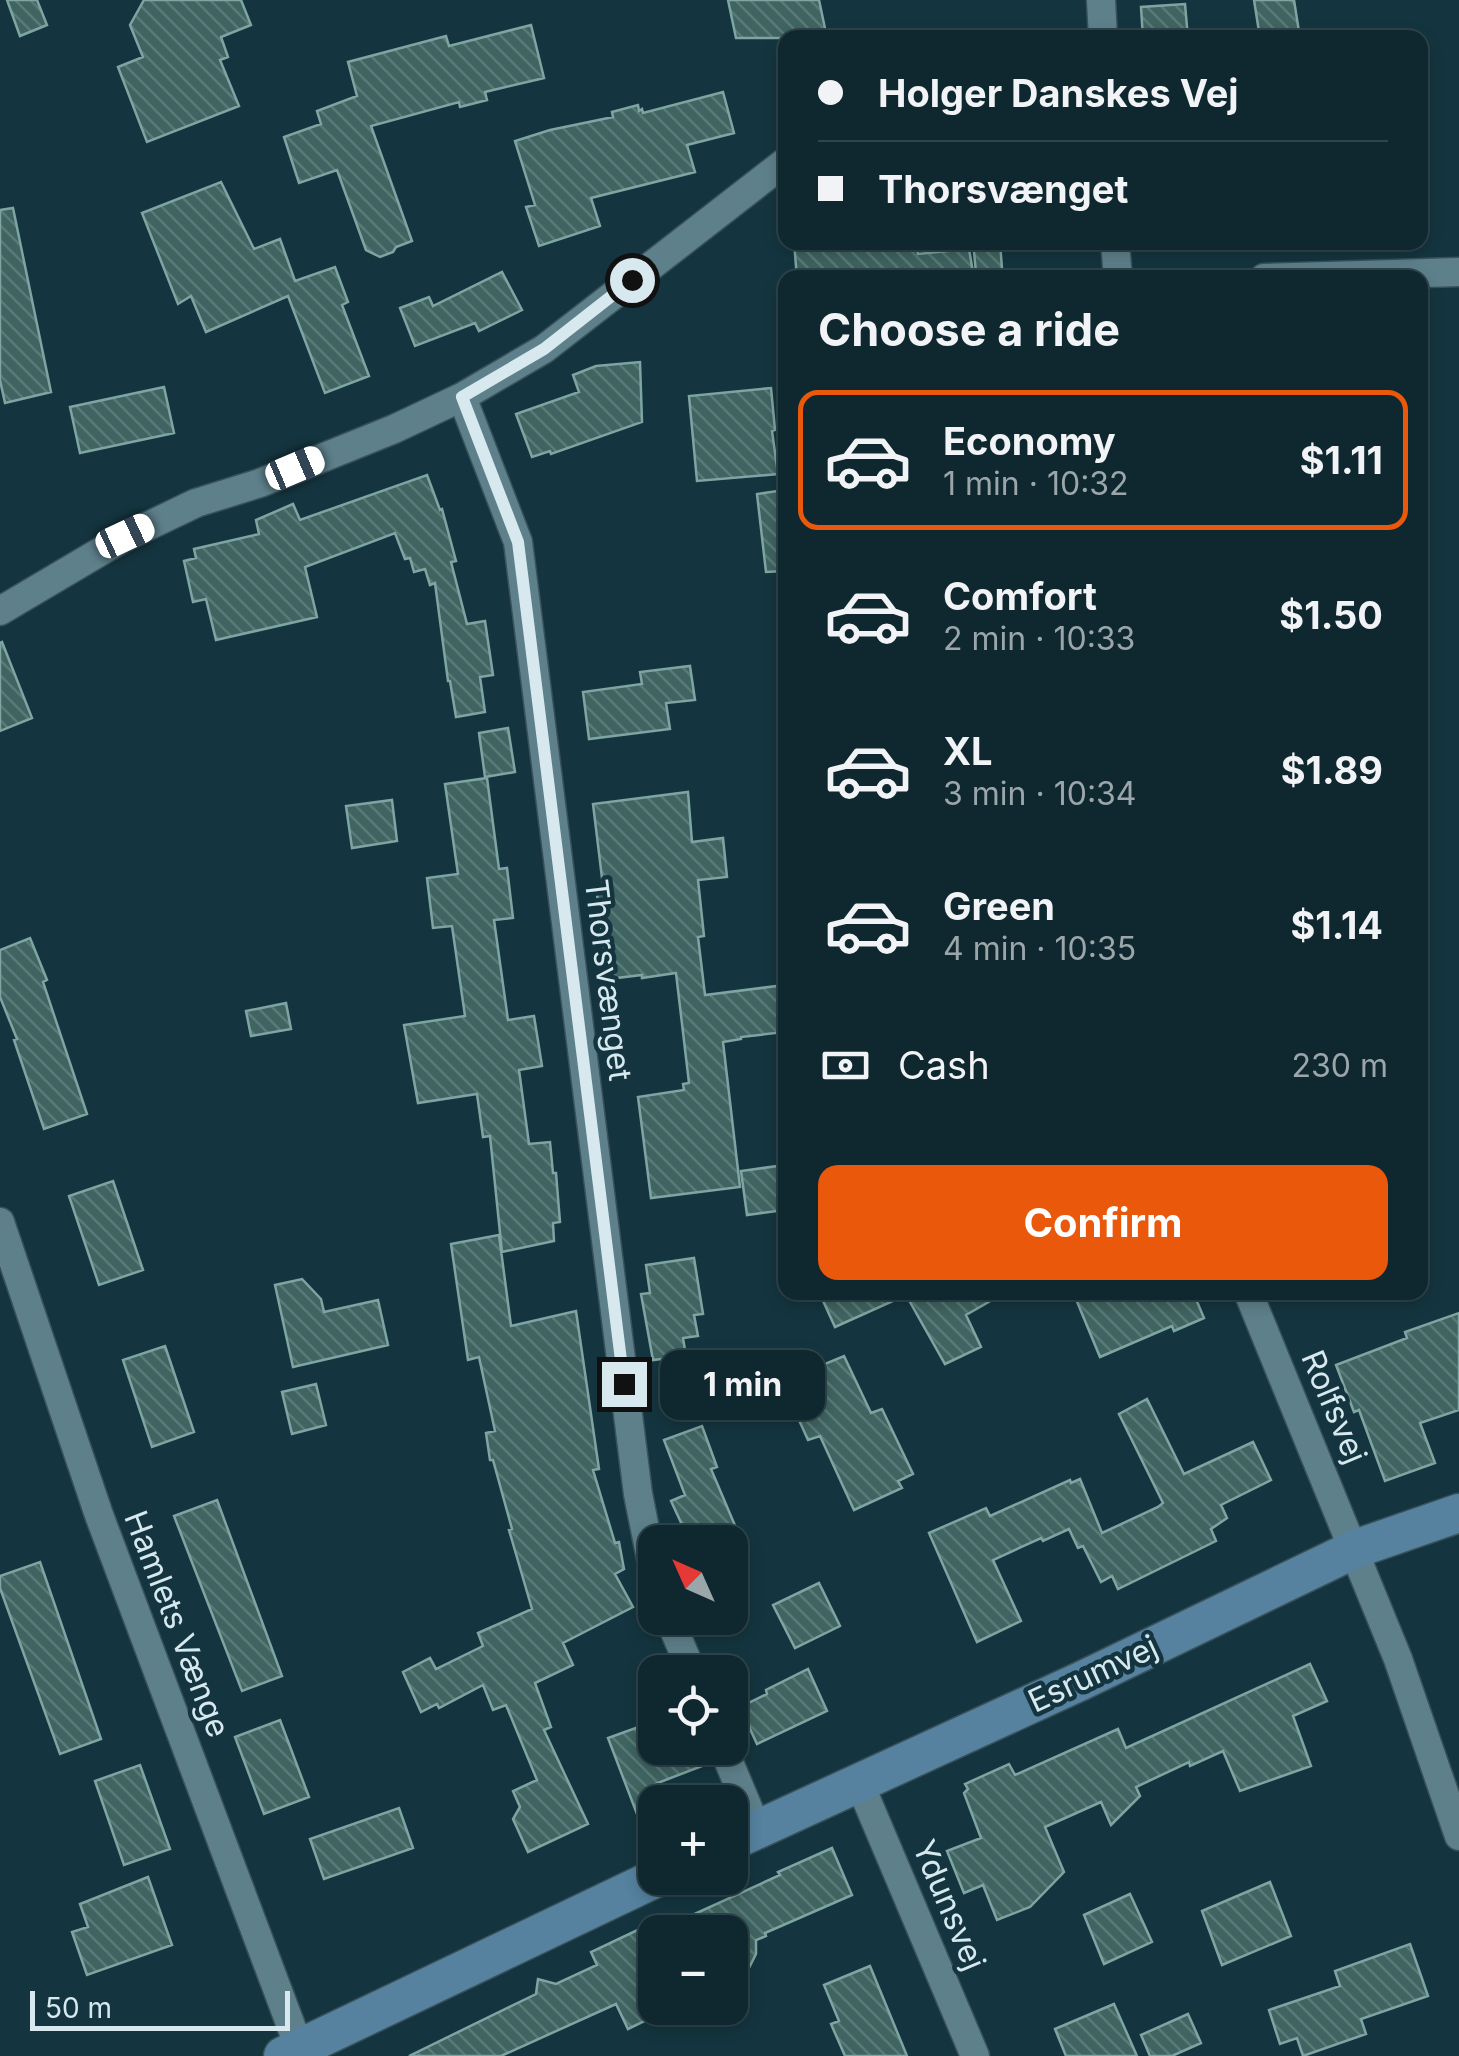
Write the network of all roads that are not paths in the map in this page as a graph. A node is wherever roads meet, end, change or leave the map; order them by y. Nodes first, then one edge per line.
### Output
1 (1101, 0) edge
2 (1103, 30) edge
3 (778, 167) edge
4 (1459, 272) edge
5 (1428, 273) edge
6 (462, 397) junction
7 (0, 611) edge
8 (0, 1222) edge
9 (1251, 1300) edge
10 (1459, 1513) edge
11 (644, 1525) edge
12 (1355, 1549) junction
13 (859, 1782) junction
14 (748, 1834) edge
15 (1459, 1836) edge
16 (638, 1887) edge
17 (291, 2051) edge
18 (975, 2056) edge

1 - 2 street
3 - 6 street
4 - 5 street
6 - 7 street
6 - 11 street, Thorsvænget
8 - 17 street, Hamlets Vænge
9 - 12 street, Rolfsvej
10 - 12 street, Esrumvej
12 - 13 street, Esrumvej
12 - 15 street, Rolfsvej
13 - 14 street, Esrumvej
13 - 18 street, Ydunsvej
16 - 17 street

